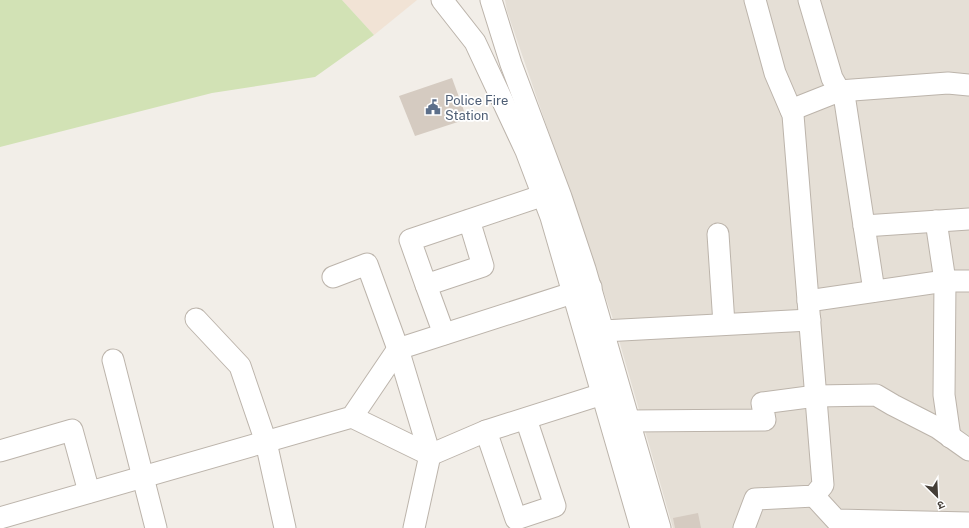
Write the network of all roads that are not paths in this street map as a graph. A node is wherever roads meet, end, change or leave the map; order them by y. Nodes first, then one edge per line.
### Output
1 (442, 0) edge
2 (491, 0) edge
3 (755, 0) edge
4 (809, 0) edge
5 (969, 85) edge
6 (839, 91) junction
7 (791, 110) junction
8 (550, 192) junction
9 (969, 219) edge
10 (469, 220) junction
11 (936, 221) junction
12 (864, 226) junction
13 (718, 234) dead end
14 (333, 277) dead end
15 (944, 281) junction
16 (969, 281) edge
17 (426, 285) junction
18 (582, 290) junction
19 (874, 292) junction
20 (809, 310) junction
21 (196, 319) dead end
22 (724, 324) junction
23 (603, 331) junction
24 (444, 334) junction
25 (398, 349) junction
26 (113, 360) dead end
27 (611, 391) junction
28 (816, 396) junction
29 (352, 417) junction
30 (526, 419) junction
31 (629, 421) junction
32 (486, 432) junction
33 (950, 437) junction
34 (266, 442) junction
35 (969, 450) edge
36 (0, 451) edge
37 (430, 455) junction
38 (143, 477) junction
39 (89, 492) junction
40 (814, 496) junction
41 (0, 518) edge
42 (969, 523) edge
43 (156, 528) edge
44 (285, 528) edge
45 (414, 528) edge
46 (641, 528) edge
47 (660, 528) edge
48 (744, 528) edge

1 - 8 street
2 - 8 street
3 - 7 street
4 - 6 street
5 - 6 street
6 - 7 street
6 - 12 street
7 - 20 street
8 - 10 street
8 - 18 street
9 - 11 street
10 - 17 street
10 - 17 street
11 - 12 street
11 - 15 street
12 - 19 street
13 - 22 street
14 - 25 street
15 - 16 street
15 - 19 street
15 - 33 street
17 - 24 street
18 - 23 street
18 - 24 street
18 - 27 street
19 - 20 street
20 - 22 street
20 - 28 street
21 - 34 street
22 - 23 street
23 - 27 street
24 - 25 street
25 - 29 street
25 - 37 street
26 - 38 street
27 - 30 street
27 - 31 street
27 - 46 street
28 - 31 street
28 - 33 street
28 - 40 street
29 - 34 street
29 - 37 street
30 - 32 street
30 - 32 street
31 - 47 street
32 - 37 street
33 - 35 street
34 - 38 street
34 - 44 street
36 - 39 street
37 - 45 street
38 - 39 street
38 - 43 street
39 - 41 street
40 - 42 street
40 - 48 street

